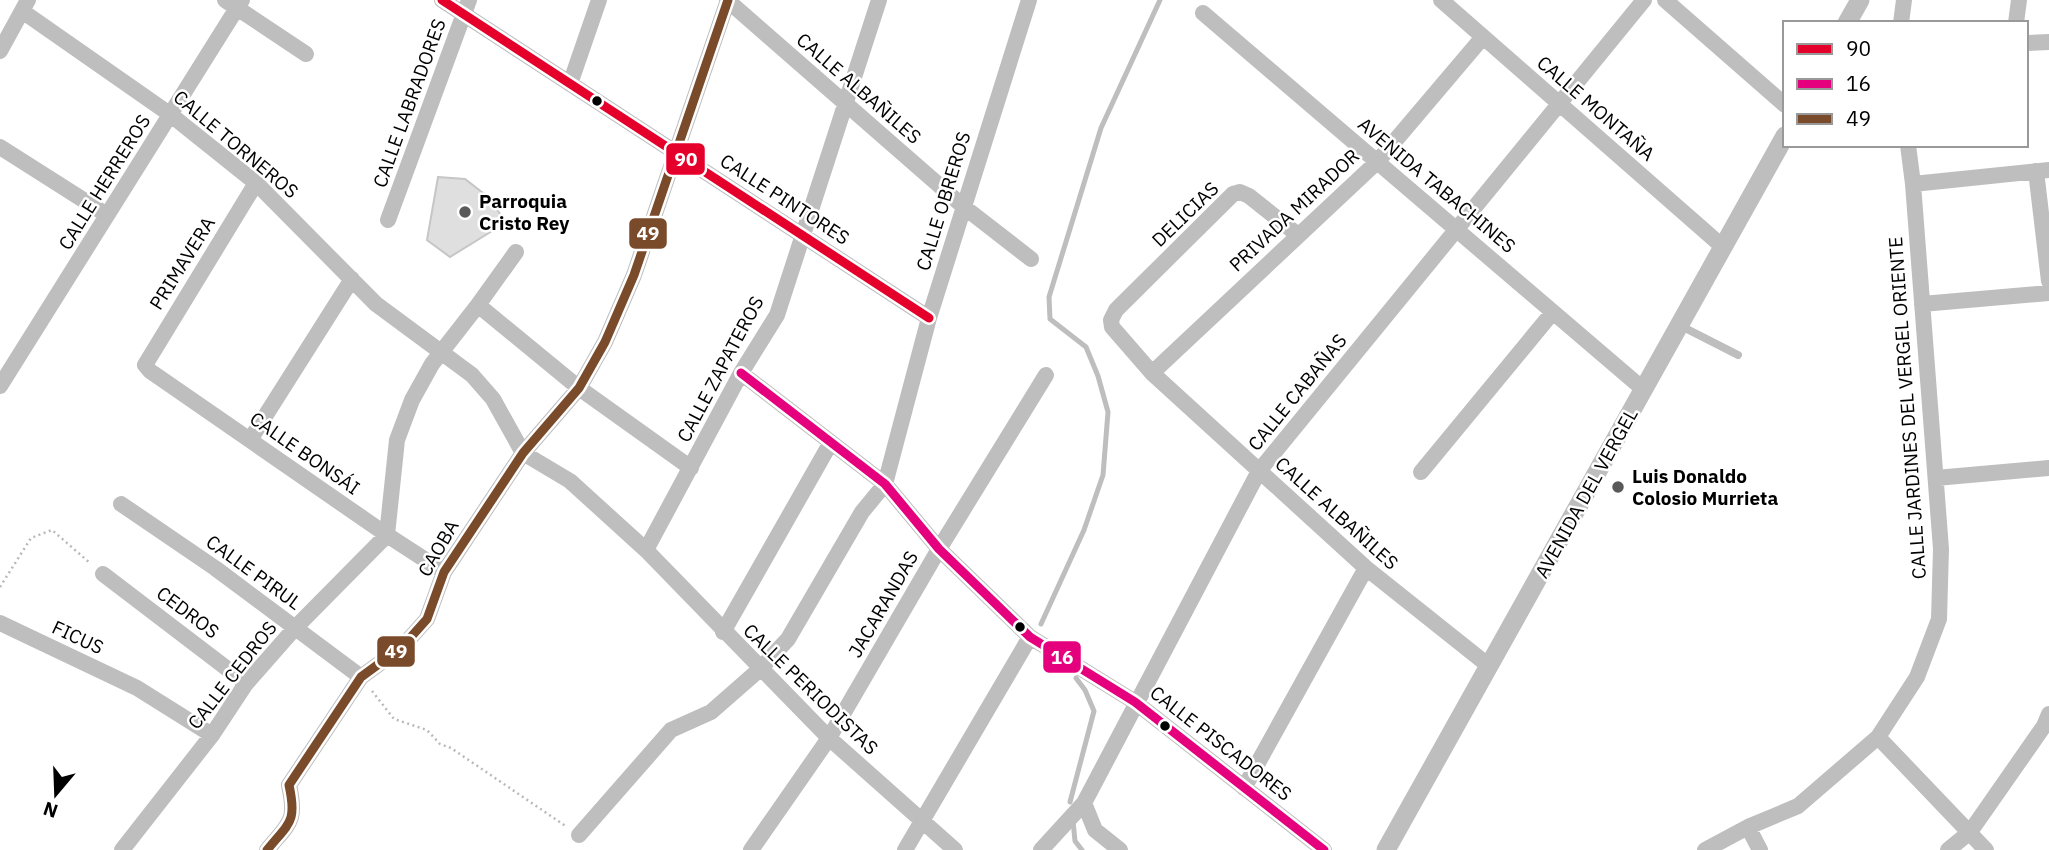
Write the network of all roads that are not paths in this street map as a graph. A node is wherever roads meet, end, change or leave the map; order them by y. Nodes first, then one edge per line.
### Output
1 (442, 0) edge
2 (599, 0) edge
3 (727, 0) edge
4 (879, 0) edge
5 (1029, 0) edge
6 (1441, 0) edge
7 (1644, 0) edge
8 (1665, 0) edge
9 (1860, 0) edge
10 (1904, 0) edge
11 (2019, 0) edge
12 (235, 3) edge
13 (25, 5) edge
14 (467, 8) edge
15 (1203, 13) dead end
16 (1848, 21) edge
17 (1901, 21) edge
18 (2016, 21) edge
19 (1483, 37) junction
20 (2049, 42) edge
21 (2028, 43) edge
22 (0, 51) edge
23 (306, 54) dead end
24 (570, 84) junction
25 (845, 103) junction
26 (1783, 103) edge
27 (1559, 104) junction
28 (171, 115) junction
29 (1783, 140) edge
30 (0, 147) edge
31 (1908, 147) edge
32 (677, 153) junction
33 (1377, 162) junction
34 (2042, 170) edge
35 (256, 183) junction
36 (1913, 184) junction
37 (964, 207) junction
38 (107, 215) junction
39 (388, 220) dead end
40 (1457, 229) junction
41 (802, 235) junction
42 (1298, 236) junction
43 (1723, 247) junction
44 (516, 252) dead end
45 (1031, 258) dead end
46 (352, 279) junction
47 (2049, 281) edge
48 (2049, 293) edge
49 (1922, 304) junction
50 (478, 305) junction
51 (1553, 312) junction
52 (929, 318) junction
53 (1111, 320) joint
54 (1679, 325) junction
55 (441, 354) junction
56 (1738, 355) dead end
57 (145, 365) joint
58 (741, 373) junction
59 (1152, 373) junction
60 (1046, 375) dead end
61 (0, 386) edge
62 (579, 388) junction
63 (1643, 389) junction
64 (250, 440) junction
65 (830, 444) junction
66 (523, 453) junction
67 (691, 468) junction
68 (2049, 468) edge
69 (1259, 471) junction
70 (1421, 472) dead end
71 (1936, 478) junction
72 (884, 484) junction
73 (121, 503) dead end
74 (387, 535) junction
75 (939, 549) junction
76 (646, 550) junction
77 (1366, 568) junction
78 (444, 572) junction
79 (103, 574) road end
80 (0, 623) edge
81 (295, 628) junction
82 (723, 632) junction
83 (1030, 637) junction
84 (1489, 666) junction
85 (760, 669) junction
86 (361, 677) junction
87 (245, 685) junction
88 (1135, 702) junction
89 (2047, 724) edge
90 (212, 735) junction
91 (1878, 737) junction
92 (829, 738) junction
93 (1244, 788) junction
94 (1084, 803) junction
95 (922, 821) junction
96 (1748, 827) junction
97 (1970, 832) junction
98 (579, 835) road end
99 (122, 850) edge
100 (267, 850) edge
101 (751, 850) edge
102 (905, 850) edge
103 (954, 850) edge
104 (1041, 850) edge
105 (1120, 850) edge
106 (1324, 850) edge
107 (1386, 850) edge
108 (1704, 850) edge
109 (1760, 850) edge
110 (1948, 850) edge
111 (1986, 850) edge

1 - 14 street, CALLE PINTORES
2 - 24 street
3 - 25 street, CALLE ALBAÑILES
3 - 32 street, CAOBA
4 - 25 street, CALLE ZAPATEROS
5 - 37 street, CALLE OBREROS
6 - 19 street, CALLE MONTAÑA
7 - 27 street, CALLE CABAÑAS
8 - 26 street
9 - 16 street
10 - 17 street
11 - 18 street
12 - 23 street
12 - 28 street, CALLE HERREROS
13 - 22 street
13 - 28 street, CALLE TORNEROS
14 - 24 street, CALLE PINTORES
14 - 39 street, CALLE LABRADORES
15 - 33 street, AVENIDA TABACHINES
19 - 27 street, CALLE MONTAÑA
19 - 33 street, PRIVADA MIRADOR
20 - 21 street
24 - 32 street, CALLE PINTORES
25 - 37 street, CALLE ALBAÑILES
25 - 41 street, CALLE ZAPATEROS
27 - 40 street, CALLE CABAÑAS
27 - 43 street, CALLE MONTAÑA
28 - 35 street, CALLE TORNEROS
28 - 38 street, CALLE HERREROS
29 - 43 street, AVENIDA DEL VERGEL
30 - 38 street
31 - 36 street, CALLE JARDINES DEL VERGEL ORIENTE
32 - 41 street, CALLE PINTORES
32 - 62 street, CAOBA
33 - 40 street, AVENIDA TABACHINES
33 - 42 street, PRIVADA MIRADOR
34 - 36 street
34 - 47 street
35 - 46 street, CALLE TORNEROS
35 - 57 street, PRIMAVERA
36 - 49 street, CALLE JARDINES DEL VERGEL ORIENTE
37 - 45 street, CALLE ALBAÑILES
37 - 52 street, CALLE OBREROS
38 - 61 street, CALLE HERREROS
40 - 51 street, AVENIDA TABACHINES
40 - 69 street, CALLE CABAÑAS
41 - 52 street, CALLE PINTORES
41 - 58 street, CALLE ZAPATEROS
42 - 53 street, DELICIAS
42 - 59 street, PRIVADA MIRADOR
43 - 54 street, AVENIDA DEL VERGEL
44 - 50 street
46 - 55 street, CALLE TORNEROS
46 - 64 street
48 - 49 street
49 - 71 street, CALLE JARDINES DEL VERGEL ORIENTE
50 - 55 street
50 - 62 street
51 - 63 street, AVENIDA TABACHINES
51 - 70 street
52 - 72 street, CALLE OBREROS
53 - 59 street, CALLE ALBAÑILES
54 - 56 lane
54 - 63 street, AVENIDA DEL VERGEL
55 - 66 street, CALLE TORNEROS
55 - 74 street
57 - 64 street, CALLE BONSÁI
58 - 65 street, CALLE PISCADORES
58 - 67 street, CALLE ZAPATEROS
59 - 69 street, CALLE ALBAÑILES
60 - 75 street, JACARANDAS
62 - 66 street, CAOBA
62 - 67 street
63 - 84 street, AVENIDA DEL VERGEL
64 - 74 street, CALLE BONSÁI
65 - 72 street, CALLE PISCADORES
65 - 82 street
66 - 76 street, CALLE PERIODISTAS
66 - 78 street, CAOBA
67 - 76 street, CALLE ZAPATEROS
68 - 71 street
69 - 77 street, CALLE ALBAÑILES
69 - 88 street, CALLE CABAÑAS
71 - 91 street, CALLE JARDINES DEL VERGEL ORIENTE
72 - 75 street, CALLE PISCADORES
72 - 85 street, CALLE OBREROS
73 - 81 street, CALLE PIRUL
74 - 78 street, CALLE BONSÁI
74 - 81 street, CALLE CEDROS
75 - 83 street, CALLE PISCADORES
75 - 92 street, JACARANDAS
76 - 82 street, CALLE PERIODISTAS
77 - 84 street, CALLE ALBAÑILES
77 - 93 street
78 - 86 street, CAOBA
79 - 87 street, CEDROS
80 - 90 street, FICUS
81 - 86 street, CALLE PIRUL
81 - 87 street, CALLE CEDROS
82 - 85 street, CALLE PERIODISTAS
83 - 88 street, CALLE PISCADORES
83 - 95 street
84 - 107 street, AVENIDA DEL VERGEL
85 - 92 street, CALLE PERIODISTAS
85 - 98 street, CALLE OBREROS
86 - 100 street, CAOBA
87 - 90 street, CALLE CEDROS
88 - 93 street, CALLE PISCADORES
88 - 94 street, CALLE CABAÑAS
89 - 97 street
90 - 99 street, CALLE CEDROS
91 - 96 street, CALLE JARDINES DEL VERGEL ORIENTE
91 - 97 street
92 - 95 street, CALLE PERIODISTAS
92 - 101 street, JACARANDAS
93 - 106 street, CALLE PISCADORES
94 - 104 street, CALLE CABAÑAS
94 - 105 street
95 - 102 street
95 - 103 street, CALLE PERIODISTAS
96 - 108 street, CALLE JARDINES DEL VERGEL ORIENTE
96 - 109 street
97 - 110 street
97 - 111 street

